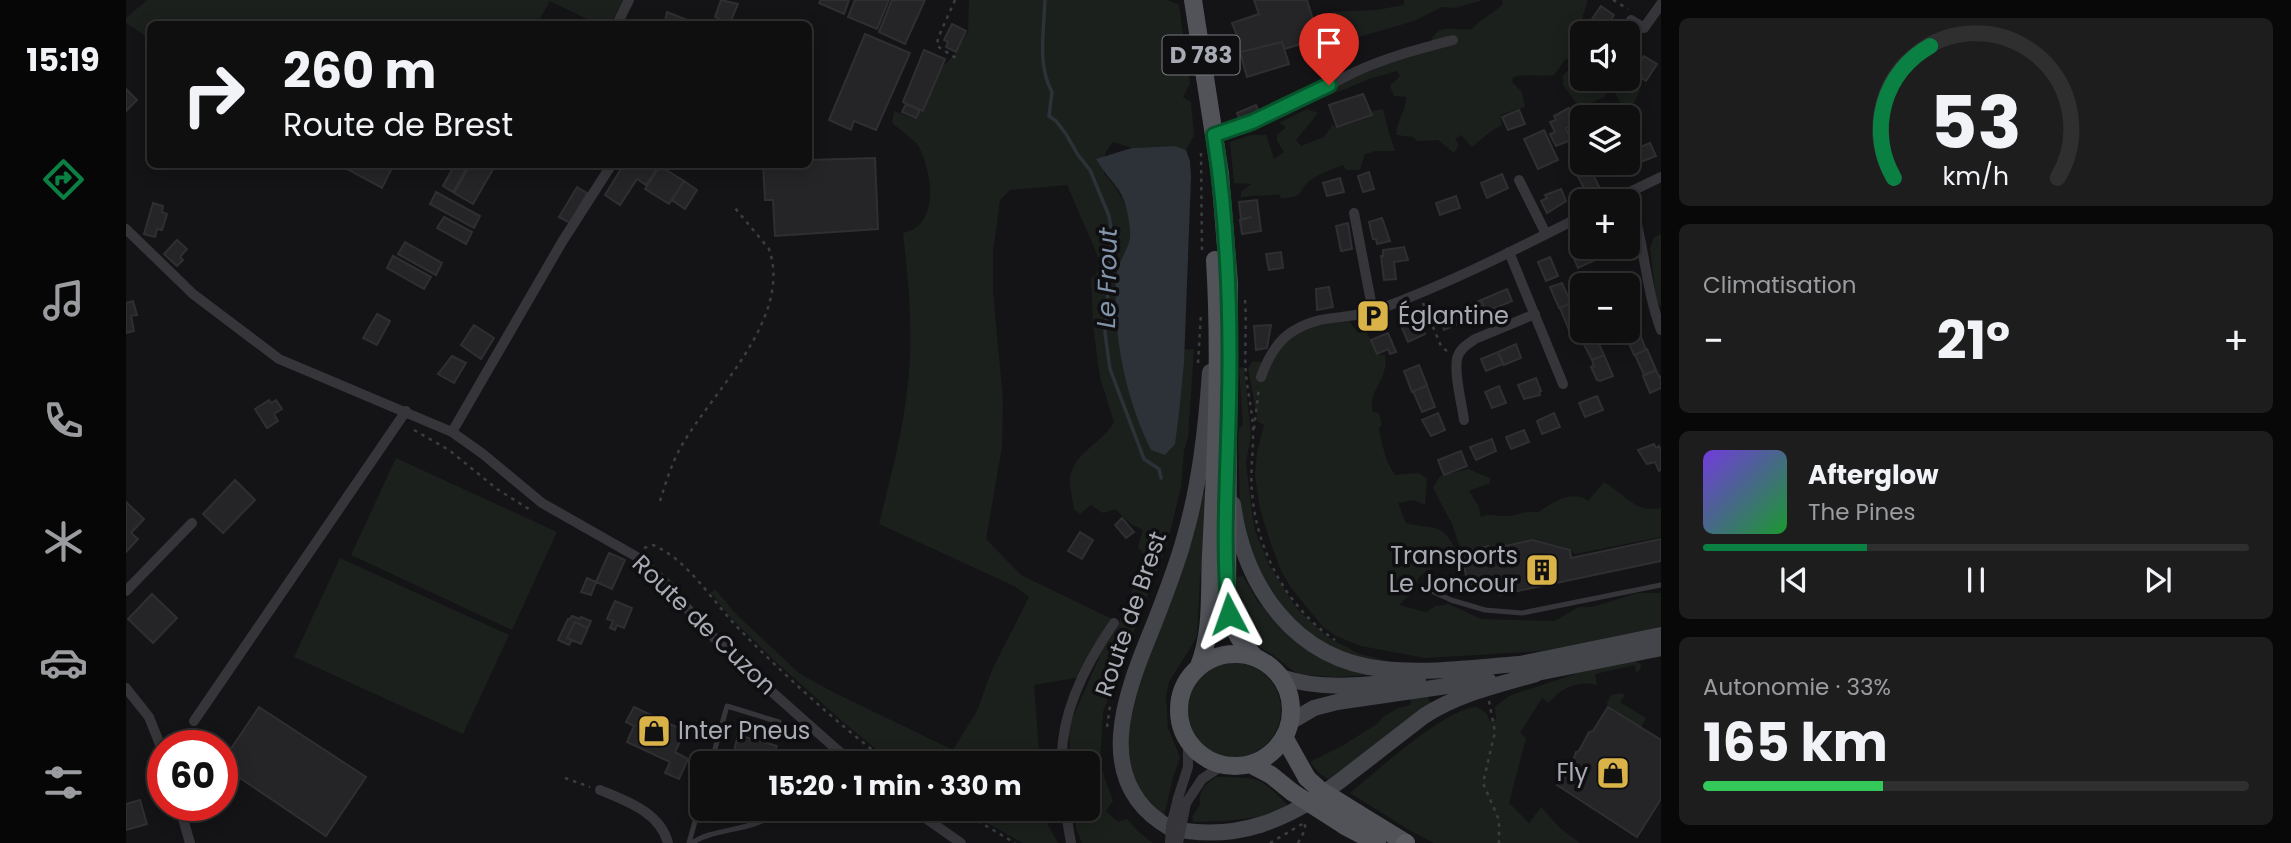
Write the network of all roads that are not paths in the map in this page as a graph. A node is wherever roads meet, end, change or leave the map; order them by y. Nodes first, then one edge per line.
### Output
1 (629, 0) edge
2 (1193, 0) edge
3 (1661, 4) edge
4 (1631, 14) road end
5 (618, 21) edge
6 (1453, 40) dead end
7 (1208, 140) junction
8 (610, 168) edge
9 (1661, 177) edge
10 (1519, 180) dead end
11 (1637, 189) edge
12 (1354, 213) dead end
13 (1570, 222) edge
14 (126, 229) edge
15 (1640, 232) edge
16 (1546, 234) junction
17 (1509, 252) junction
18 (1216, 277) junction
19 (1376, 313) junction
20 (1535, 314) junction
21 (1661, 330) edge
22 (1261, 377) road end
23 (1563, 384) dead end
24 (407, 412) junction
25 (1464, 420) dead end
26 (452, 432) junction
27 (1228, 459) junction
28 (192, 523) dead end
29 (1661, 585) edge
30 (1423, 587) dead end
31 (126, 592) edge
32 (1114, 622) dead end
33 (1661, 635) edge
34 (1661, 648) edge
35 (1255, 657) junction
36 (1199, 666) junction
37 (1532, 668) junction
38 (1281, 677) junction
39 (126, 688) edge
40 (194, 721) road end
41 (779, 722) dead end
42 (1287, 729) junction
43 (154, 730) edge
44 (1188, 741) junction
45 (714, 751) edge
46 (838, 751) edge
47 (1062, 751) edge
48 (1250, 764) junction
49 (1223, 765) junction
50 (600, 790) road end
51 (1182, 801) junction
52 (1351, 819) junction
53 (183, 821) edge
54 (696, 821) edge
55 (761, 821) edge
56 (930, 821) edge
57 (1068, 821) edge
58 (190, 843) edge
59 (668, 843) edge
60 (690, 843) edge
61 (961, 843) edge
62 (1072, 843) edge
63 (1170, 843) edge
64 (1178, 843) edge
65 (1377, 843) edge
66 (1406, 843) edge

1 - 5 street
2 - 7 main road, Route de Brest / D 783
3 - 4 street
6 - 7 street
7 - 18 main road, Route de Brest / D 783
7 - 27 main road, Route de Brest / D 783
8 - 26 street
9 - 11 street
10 - 16 street
12 - 19 street
13 - 16 street
14 - 24 street, Route de Cuzon
15 - 21 street
16 - 17 street
17 - 19 street
17 - 20 street
18 - 36 main road, Route de Brest / D 783
18 - 37 main road, Route de Brest
19 - 22 street
20 - 23 street
20 - 25 street
24 - 26 street, Route de Cuzon
24 - 40 street
26 - 46 street, Route de Cuzon
27 - 35 main road, Route de Brest / D 783
27 - 37 main road, Route de Brest
28 - 31 street
29 - 30 lane
32 - 47 street
33 - 37 main road, Route de Brest
34 - 37 main road, Route de Brest
35 - 36 main road
35 - 38 main road
36 - 44 main road
37 - 38 main road, Route de Brest
37 - 42 main road, Route de Brest
38 - 42 main road
39 - 43 street
41 - 45 lane
42 - 48 main road
42 - 52 main road, bridge
44 - 49 main road
44 - 51 street
48 - 49 main road
48 - 52 main road, bridge
49 - 51 street
50 - 59 street
51 - 63 street, bridge
51 - 64 street, bridge
52 - 65 main road
52 - 66 main road
53 - 58 street
54 - 60 lane
55 - 60 lane
56 - 61 street
57 - 62 street

